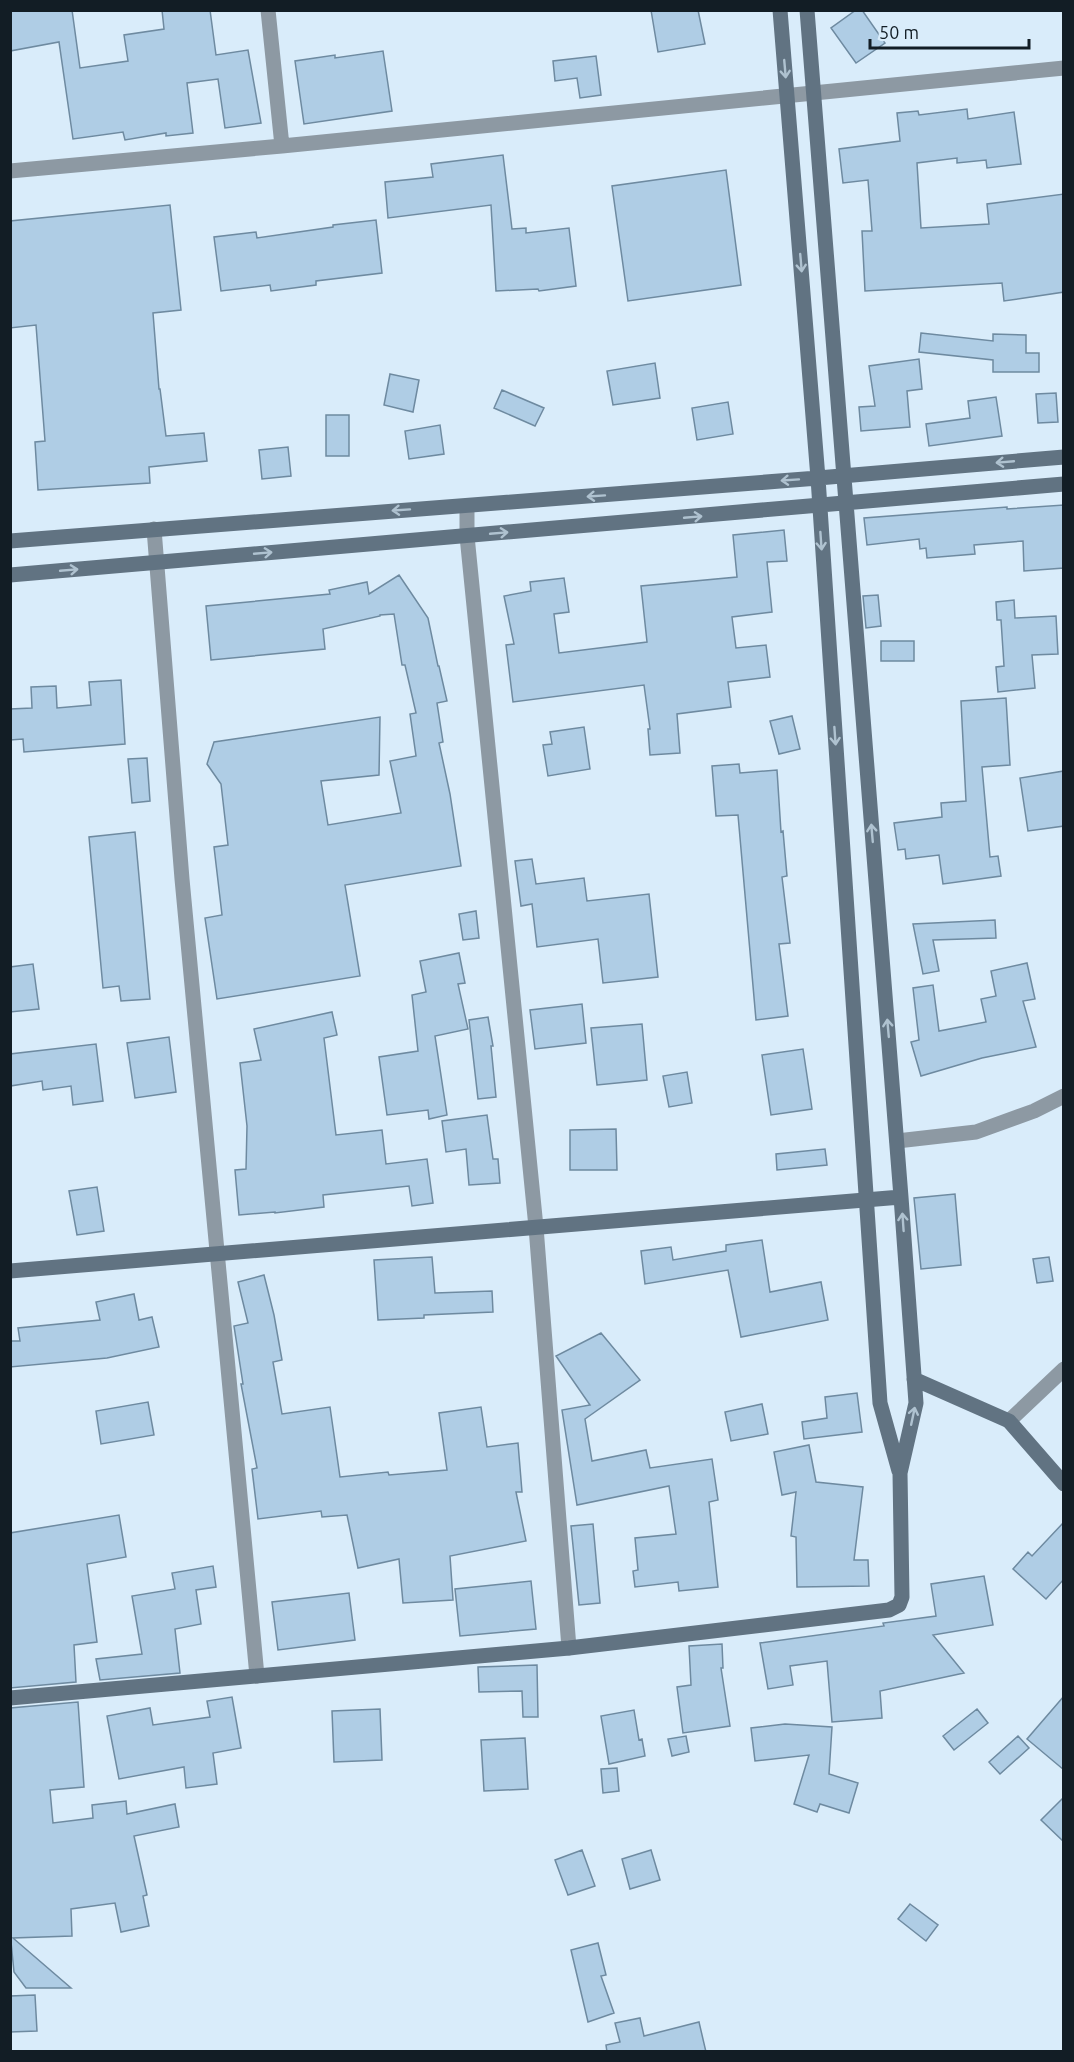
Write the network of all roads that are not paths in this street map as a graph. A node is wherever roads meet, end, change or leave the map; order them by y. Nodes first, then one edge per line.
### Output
1 (268, 10) edge
2 (780, 10) edge
3 (807, 10) edge
4 (1064, 68) edge
5 (815, 92) junction
6 (787, 94) junction
7 (282, 146) junction
8 (10, 171) edge
9 (1064, 457) edge
10 (845, 476) junction
11 (818, 478) junction
12 (1064, 484) edge
13 (846, 504) junction
14 (467, 506) junction
15 (819, 506) junction
16 (154, 529) junction
17 (467, 536) junction
18 (10, 540) edge
19 (156, 562) junction
20 (10, 575) edge
21 (1064, 1096) edge
22 (897, 1141) junction
23 (901, 1197) junction
24 (868, 1199) junction
25 (536, 1227) junction
26 (219, 1254) junction
27 (10, 1271) edge
28 (1064, 1369) edge
29 (914, 1379) junction
30 (1009, 1421) junction
31 (900, 1473) junction
32 (1064, 1484) edge
33 (569, 1648) junction
34 (257, 1676) junction
35 (10, 1698) edge

1 - 7 street
2 -> 6 street
3 - 5 street
4 - 5 street
5 - 6 street
5 - 10 street
6 - 7 street
6 -> 11 street
7 - 8 street
9 -> 10 street
10 - 11 street
10 - 13 street
11 -> 14 street
11 - 15 street
12 - 13 street
13 - 15 street
22 -> 13 street
14 -> 16 street
14 - 17 street
17 -> 15 street
15 -> 24 street
16 - 18 street
16 - 19 street
19 -> 17 street
17 - 25 street
20 -> 19 street
19 - 26 street
21 - 22 street
22 - 23 street
23 - 24 street
29 -> 23 street
24 - 25 street
24 - 31 street
25 - 26 street
25 - 33 street
26 - 27 street
26 - 34 street
28 - 30 street
29 - 30 street
31 -> 29 street
30 - 32 street
31 - 33 street
33 - 34 street
34 - 35 street

